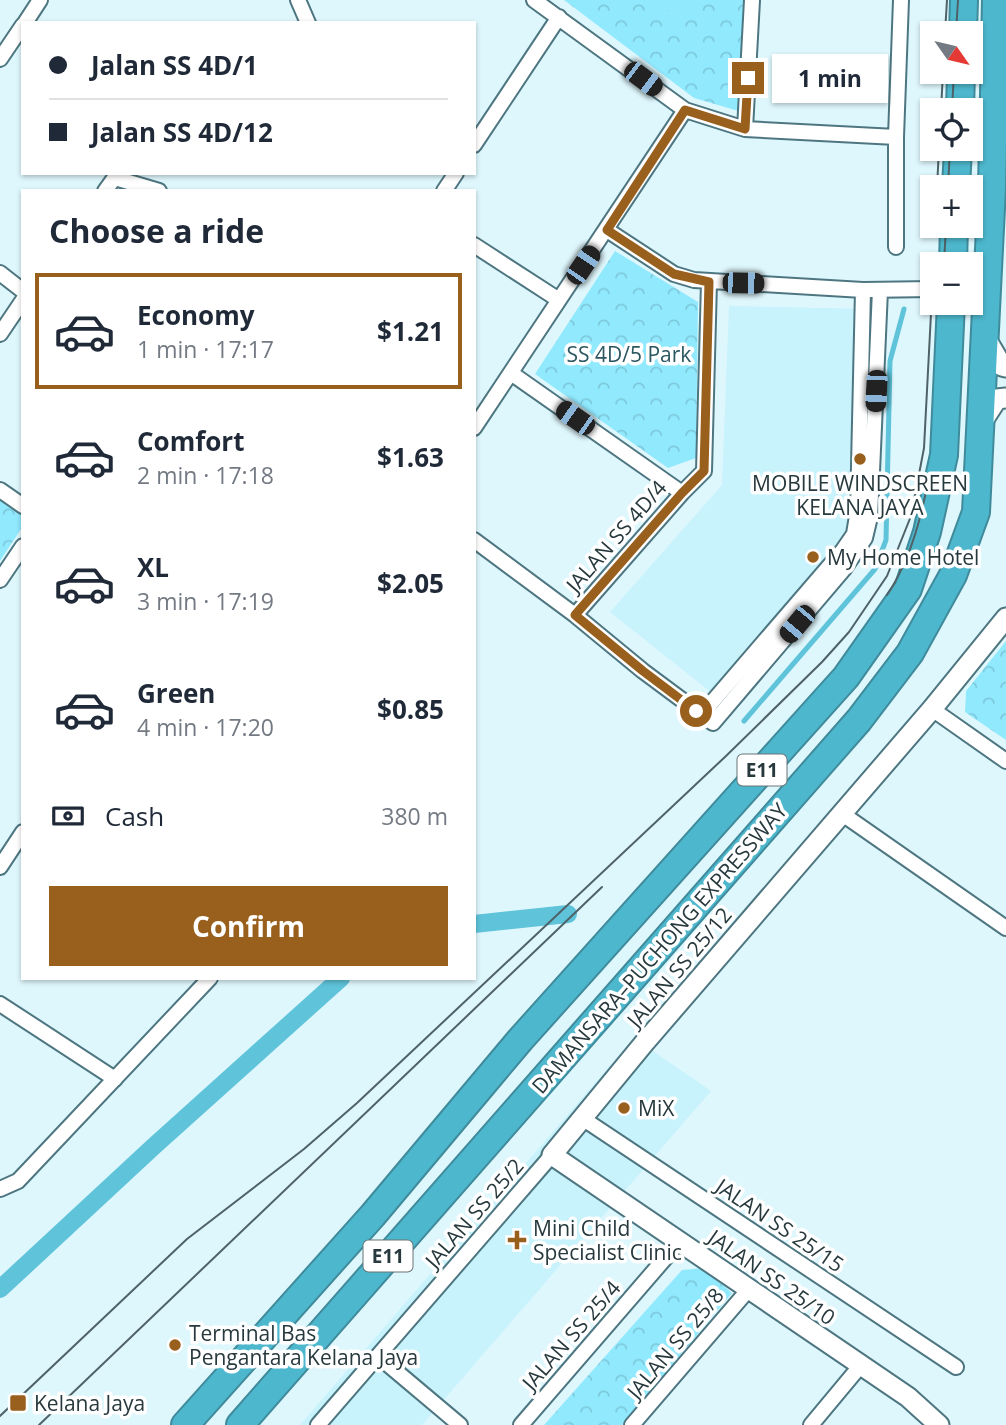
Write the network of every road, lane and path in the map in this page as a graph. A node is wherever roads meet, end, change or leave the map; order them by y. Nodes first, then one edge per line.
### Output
1 (40, 0) edge
2 (298, 0) edge
3 (534, 0) edge
4 (752, 0) edge
5 (901, 0) edge
6 (964, 0) edge
7 (996, 0) edge
8 (1005, 0) edge
9 (559, 17) junction
10 (26, 21) edge
11 (307, 21) edge
12 (963, 21) edge
13 (21, 28) edge
14 (0, 59) edge
15 (685, 110) junction
16 (745, 129) junction
17 (994, 131) junction
18 (896, 137) junction
19 (476, 142) edge
20 (117, 175) edge
21 (154, 189) edge
22 (607, 230) junction
23 (476, 246) edge
24 (895, 247) dead end
25 (0, 273) edge
26 (709, 282) junction
27 (21, 289) edge
28 (920, 289) edge
29 (863, 290) junction
30 (880, 290) junction
31 (559, 300) junction
32 (21, 303) edge
33 (950, 315) edge
34 (0, 334) edge
35 (984, 336) junction
36 (1006, 367) edge
37 (511, 373) junction
38 (1006, 398) edge
39 (982, 422) junction
40 (476, 425) edge
41 (0, 490) edge
42 (682, 493) junction
43 (21, 505) edge
44 (476, 541) edge
45 (21, 549) edge
46 (0, 580) edge
47 (575, 615) junction
48 (1006, 618) edge
49 (932, 709) junction
50 (707, 719) junction
51 (1006, 761) edge
52 (841, 813) junction
53 (21, 840) edge
54 (0, 867) edge
55 (1006, 928) edge
56 (208, 980) edge
57 (0, 1004) edge
58 (132, 1061) junction
59 (98, 1069) junction
60 (115, 1079) junction
61 (582, 1118) junction
62 (552, 1155) junction
63 (0, 1189) edge
64 (680, 1241) junction
65 (749, 1289) junction
66 (378, 1356) junction
67 (860, 1365) junction
68 (956, 1367) dead end
69 (185, 1425) edge
70 (240, 1425) edge
71 (318, 1425) edge
72 (460, 1425) edge
73 (521, 1425) edge
74 (632, 1425) edge
75 (811, 1425) edge
76 (939, 1425) edge

1 - 10 street
2 - 11 street
3 - 9 street
4 - 16 street
5 - 18 street
6 - 12 highway
7 - 17 highway, DAMANSARA–PUCHONG EXPRESSWAY / E11
8 - 17 highway
9 - 15 street
9 - 19 street
13 - 14 street
15 - 16 street
15 - 22 street
16 - 18 street
17 - 35 highway, DAMANSARA–PUCHONG EXPRESSWAY / E11
18 - 24 street
20 - 21 street
22 - 26 street
22 - 31 street
23 - 31 street
25 - 27 street
26 - 29 street
26 - 42 street, JALAN SS 4D/4
28 - 30 street
29 - 30 street
29 - 50 street
30 - 50 street
31 - 37 street
32 - 34 street
33 - 69 highway, DAMANSARA–PUCHONG EXPRESSWAY / E11
35 - 36 street
35 - 39 highway, DAMANSARA–PUCHONG EXPRESSWAY / E11
37 - 40 street
37 - 42 street
38 - 39 street
39 - 70 highway, DAMANSARA–PUCHONG EXPRESSWAY / E11
41 - 43 street
42 - 47 street, JALAN SS 4D/4
44 - 47 street
45 - 46 street
47 - 50 street
48 - 49 street, JALAN SS 25/12
49 - 51 street
49 - 52 street, JALAN SS 25/12
52 - 55 street
52 - 61 street, JALAN SS 25/12
53 - 54 street
56 - 58 street
57 - 59 street
58 - 59 street
58 - 60 street
59 - 60 street
60 - 63 street
61 - 62 street, JALAN SS 25/12
61 - 68 street, JALAN SS 25/15
62 - 64 street, JALAN SS 25/10
62 - 66 street, JALAN SS 25/2
64 - 65 street, JALAN SS 25/10
64 - 73 street, JALAN SS 25/4
65 - 67 street, JALAN SS 25/10
65 - 74 street, JALAN SS 25/8
66 - 71 street, JALAN SS 25/2
66 - 72 street
67 - 75 street
67 - 76 street, JALAN SS 25/10

